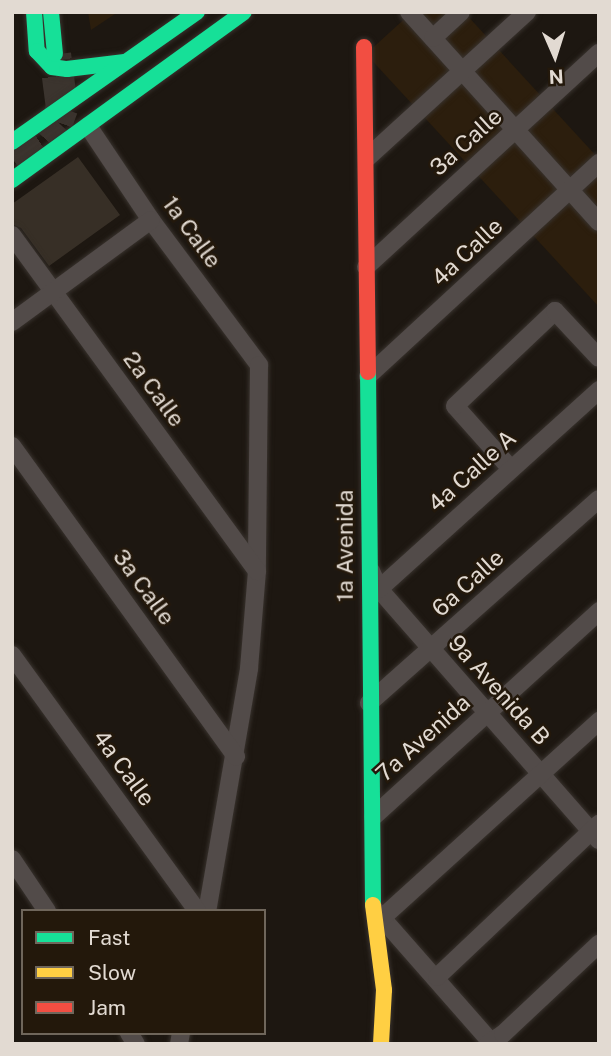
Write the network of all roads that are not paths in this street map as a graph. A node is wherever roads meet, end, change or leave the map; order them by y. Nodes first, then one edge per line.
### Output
1 (34, 12) edge
2 (51, 12) edge
3 (197, 12) edge
4 (244, 12) edge
5 (409, 12) edge
6 (461, 12) edge
7 (527, 12) edge
8 (433, 38) junction
9 (364, 47) dead end
10 (599, 53) edge
11 (55, 54) tunnel mouth
12 (130, 62) junction
13 (464, 70) junction
14 (88, 126) junction
15 (516, 130) junction
16 (12, 142) edge
17 (367, 158) junction
18 (599, 163) edge
19 (12, 180) edge
20 (570, 190) junction
21 (151, 219) junction
22 (599, 222) edge
23 (12, 235) edge
24 (366, 267) junction
25 (53, 293) junction
26 (12, 322) edge
27 (599, 358) edge
28 (368, 376) junction
29 (599, 390) edge
30 (12, 446) edge
31 (511, 469) junction
32 (599, 499) edge
33 (370, 569) junction
34 (257, 571) junction
35 (379, 589) junction
36 (599, 611) edge
37 (430, 650) junction
38 (12, 655) edge
39 (369, 703) junction
40 (487, 714) junction
41 (599, 721) edge
42 (236, 757) junction
43 (541, 774) junction
44 (373, 817) junction
45 (596, 832) edge
46 (12, 859) edge
47 (46, 909) edge
48 (196, 909) edge
49 (207, 909) edge
50 (378, 913) junction
51 (599, 944) edge
52 (437, 977) junction
53 (499, 1041) edge
54 (381, 1044) edge

1 - 12 main road
2 - 11 main road
3 - 12 main road
4 - 14 main road
5 - 8 street
6 - 8 street
7 - 13 street
8 - 13 street
9 - 17 main road, 1a Avenida
10 - 15 street, 3a Calle
12 - 16 main road
13 - 15 street
13 - 17 street
14 - 19 main road
14 - 21 street, 1a Calle
15 - 20 street
15 - 24 street, 3a Calle
17 - 24 main road, 1a Avenida
18 - 20 street, 4a Calle
20 - 22 street
20 - 28 street, 4a Calle
21 - 25 street
21 - 34 street, 1a Calle
23 - 25 street, 2a Calle
24 - 28 main road, 1a Avenida
25 - 26 street
25 - 34 street, 2a Calle
27 - 31 street
28 - 33 main road, 1a Avenida
29 - 31 street, 4a Calle A
30 - 42 street, 3a Calle
31 - 35 street, 4a Calle A
32 - 37 street, 6a Calle
33 - 35 street, 9a Avenida B
33 - 39 main road, 1a Avenida
34 - 42 street
35 - 37 street, 9a Avenida B
36 - 40 street, 7a Avenida
37 - 39 street, 6a Calle
37 - 40 street, 9a Avenida B
38 - 48 street, 4a Calle
39 - 44 main road, 1a Avenida
40 - 43 street, 9a Avenida B
40 - 44 street, 7a Avenida
41 - 43 street
42 - 49 street
43 - 45 street, 9a Avenida B
43 - 50 street
44 - 50 main road, 1a Avenida
45 - 52 street
46 - 47 street
50 - 52 street
50 - 54 main road, 1a Avenida
51 - 53 street
52 - 53 street

